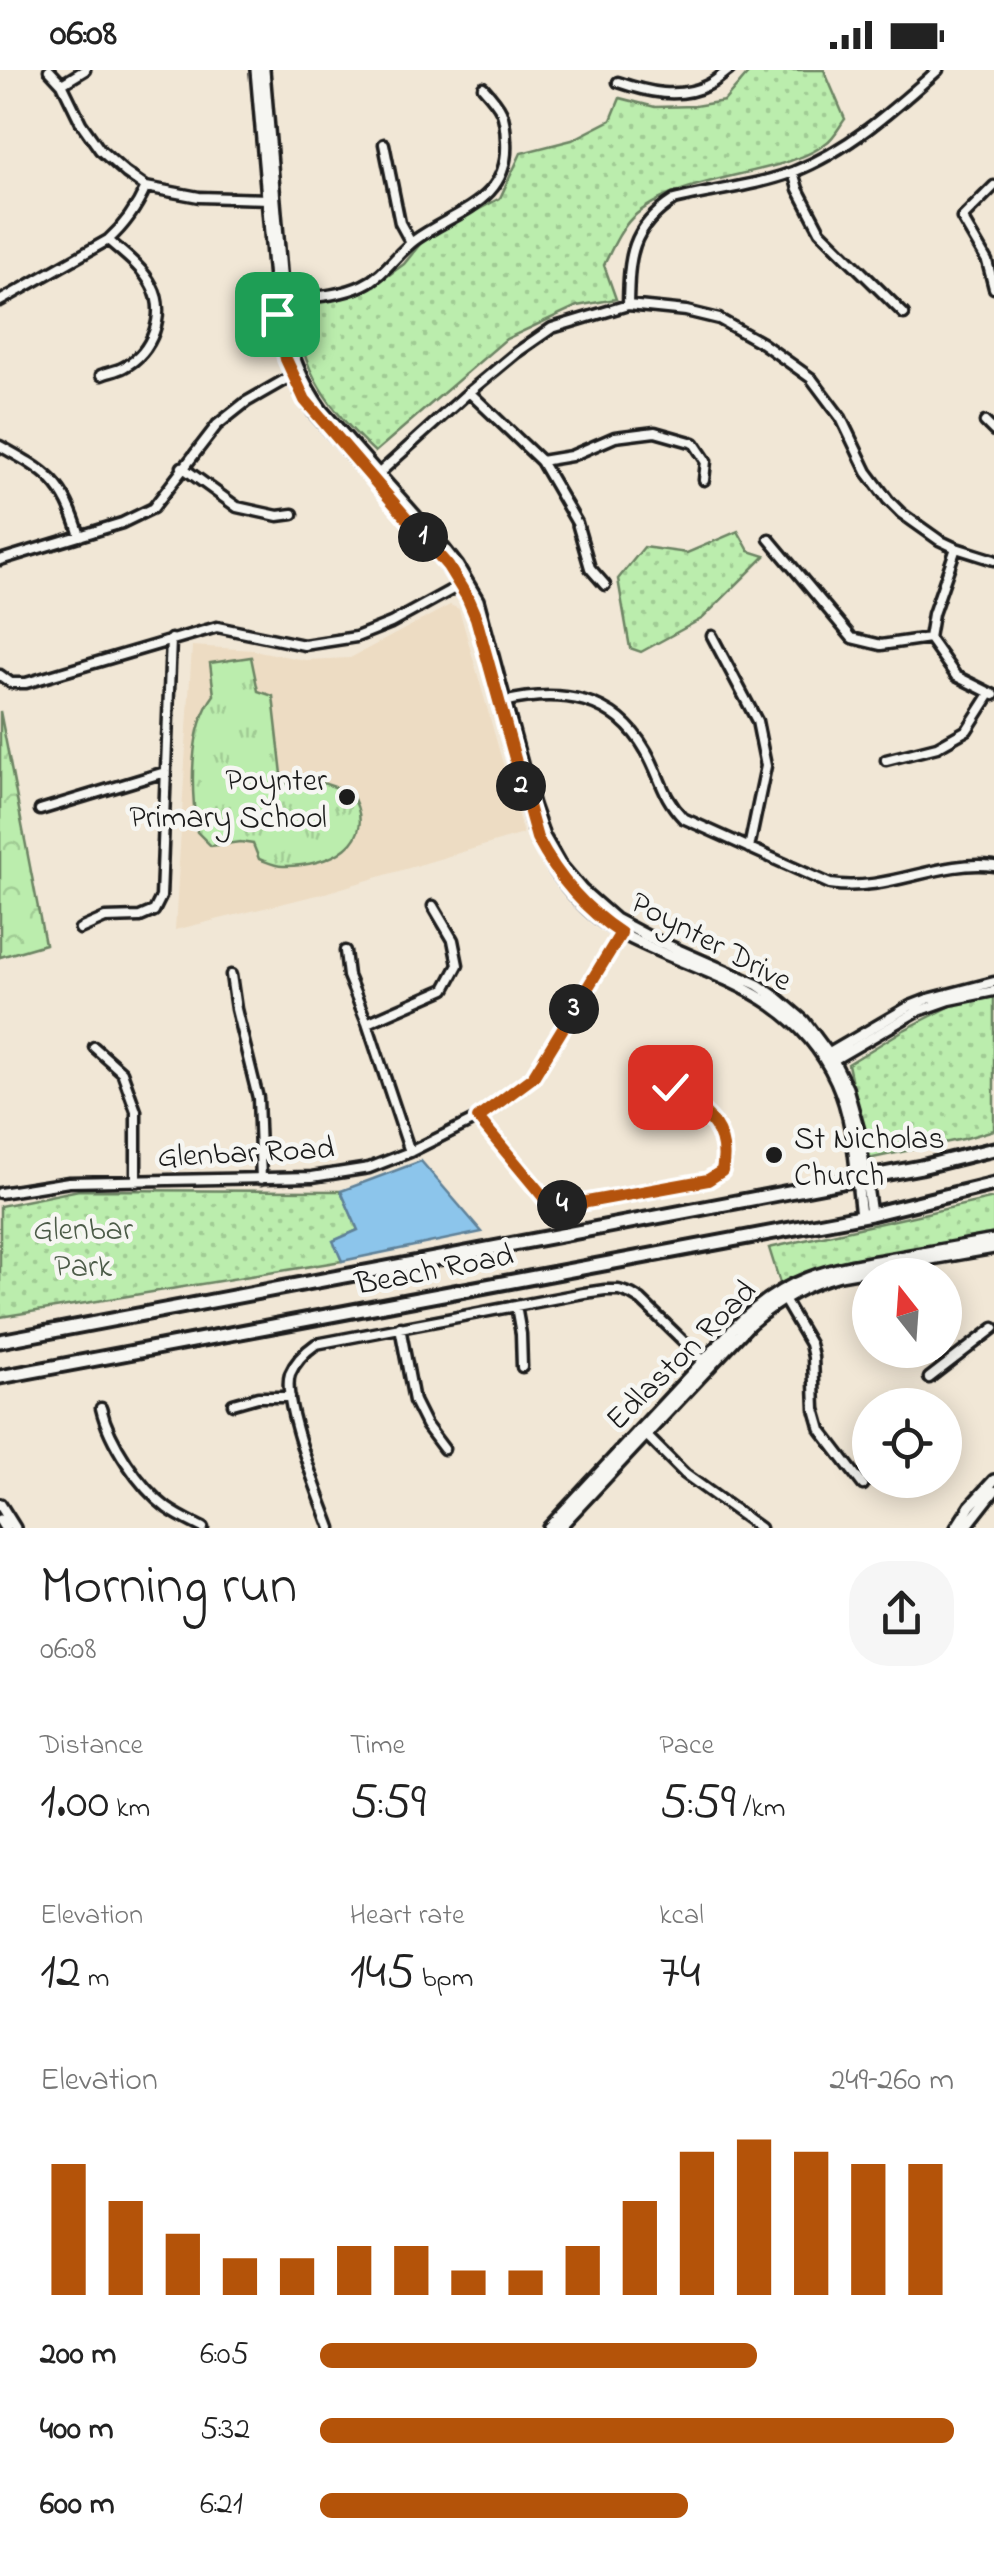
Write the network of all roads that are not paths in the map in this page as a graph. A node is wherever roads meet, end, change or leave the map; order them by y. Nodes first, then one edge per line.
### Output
1 (49, 70) edge
2 (85, 70) edge
3 (256, 70) edge
4 (264, 70) edge
5 (728, 70) edge
6 (938, 70) edge
7 (618, 82) dead end
8 (62, 84) junction
9 (483, 88) dead end
10 (384, 144) dead end
11 (793, 172) junction
12 (994, 186) edge
13 (146, 187) junction
14 (271, 199) junction
15 (108, 240) junction
16 (411, 243) junction
17 (994, 288) edge
18 (280, 300) junction
19 (0, 302) edge
20 (628, 305) junction
21 (904, 314) dead end
22 (101, 374) dead end
23 (296, 374) junction
24 (469, 392) junction
25 (984, 422) dead end
26 (994, 431) edge
27 (0, 446) edge
28 (540, 462) junction
29 (182, 467) junction
30 (376, 476) junction
31 (704, 480) dead end
32 (293, 514) dead end
33 (80, 536) junction
34 (769, 539) dead end
35 (956, 548) junction
36 (0, 560) edge
37 (994, 560) edge
38 (464, 583) junction
39 (606, 585) dead end
40 (712, 636) dead end
41 (171, 638) junction
42 (929, 638) junction
43 (0, 675) edge
44 (992, 694) edge
45 (503, 702) junction
46 (886, 760) dead end
47 (165, 772) junction
48 (40, 810) dead end
49 (749, 848) junction
50 (994, 866) edge
51 (433, 906) dead end
52 (80, 929) dead end
53 (623, 929) junction
54 (345, 952) dead end
55 (231, 976) dead end
56 (994, 982) edge
57 (994, 991) edge
58 (368, 1023) junction
59 (94, 1047) dead end
60 (828, 1059) junction
61 (670, 1087) dead end
62 (478, 1118) junction
63 (994, 1149) edge
64 (410, 1152) junction
65 (261, 1178) junction
66 (862, 1178) junction
67 (136, 1182) junction
68 (994, 1184) edge
69 (0, 1193) edge
70 (866, 1214) junction
71 (994, 1240) edge
72 (994, 1248) edge
73 (781, 1296) junction
74 (516, 1306) junction
75 (400, 1327) junction
76 (994, 1328) edge
77 (0, 1342) edge
78 (706, 1363) junction
79 (522, 1366) dead end
80 (0, 1377) edge
81 (929, 1378) dead end
82 (290, 1397) junction
83 (233, 1404) dead end
84 (101, 1408) dead end
85 (643, 1432) junction
86 (444, 1449) dead end
87 (852, 1471) edge
88 (994, 1480) edge
89 (994, 1491) edge
90 (0, 1504) edge
91 (0, 1520) edge
92 (5, 1528) edge
93 (15, 1528) edge
94 (203, 1528) edge
95 (331, 1528) edge
96 (549, 1528) edge
97 (559, 1528) edge
98 (760, 1528) edge
99 (956, 1528) edge
100 (965, 1528) edge

1 - 8 street
2 - 8 street
3 - 14 street, Poynter Drive
4 - 14 street, Poynter Drive
5 - 7 street
6 - 11 street
8 - 13 street
9 - 16 street
10 - 16 street
11 - 20 street
11 - 21 street
12 - 17 street
13 - 14 street
13 - 15 street
14 - 18 street, Poynter Drive
15 - 19 street
15 - 22 street
16 - 18 street
18 - 23 street, Poynter Drive
20 - 24 street
20 - 35 street
23 - 29 street
23 - 30 street, Poynter Drive
24 - 28 street
24 - 30 street
25 - 26 street
27 - 33 street
28 - 31 street
28 - 39 street
29 - 32 street
29 - 33 street
30 - 38 street, Poynter Drive
33 - 36 street
34 - 42 street
35 - 37 street
35 - 42 street
38 - 41 street
38 - 45 street, Poynter Drive
40 - 49 street
41 - 43 street
41 - 47 street
42 - 44 street
44 - 46 street
45 - 49 street
45 - 53 street, Poynter Drive
47 - 48 street
47 - 52 street
49 - 50 street
51 - 58 street
53 - 60 street, Poynter Drive
53 - 62 street, Glenbar Road
54 - 58 street
55 - 65 street
56 - 60 street
57 - 60 street
58 - 64 street
59 - 67 street
60 - 66 street, Poynter Drive
61 - 62 street
62 - 64 street, Glenbar Road
63 - 66 main road, Beach Road
64 - 65 street, Glenbar Road
65 - 67 street, Glenbar Road
66 - 70 street, Poynter Drive
66 - 77 main road, Beach Road
67 - 69 street, Glenbar Road
68 - 70 main road, Beach Road
70 - 80 main road, Beach Road
71 - 73 street, Edlaston Road
72 - 73 street, Edlaston Road
73 - 78 street, Edlaston Road
73 - 87 street
74 - 75 street
74 - 78 street
74 - 79 street
75 - 82 street
75 - 86 street
76 - 81 street
78 - 85 street, Edlaston Road
82 - 83 street
82 - 95 street
84 - 94 street
85 - 96 street, Edlaston Road
85 - 97 street, Edlaston Road
85 - 98 street
88 - 99 street
89 - 100 street
90 - 93 street
91 - 92 street

